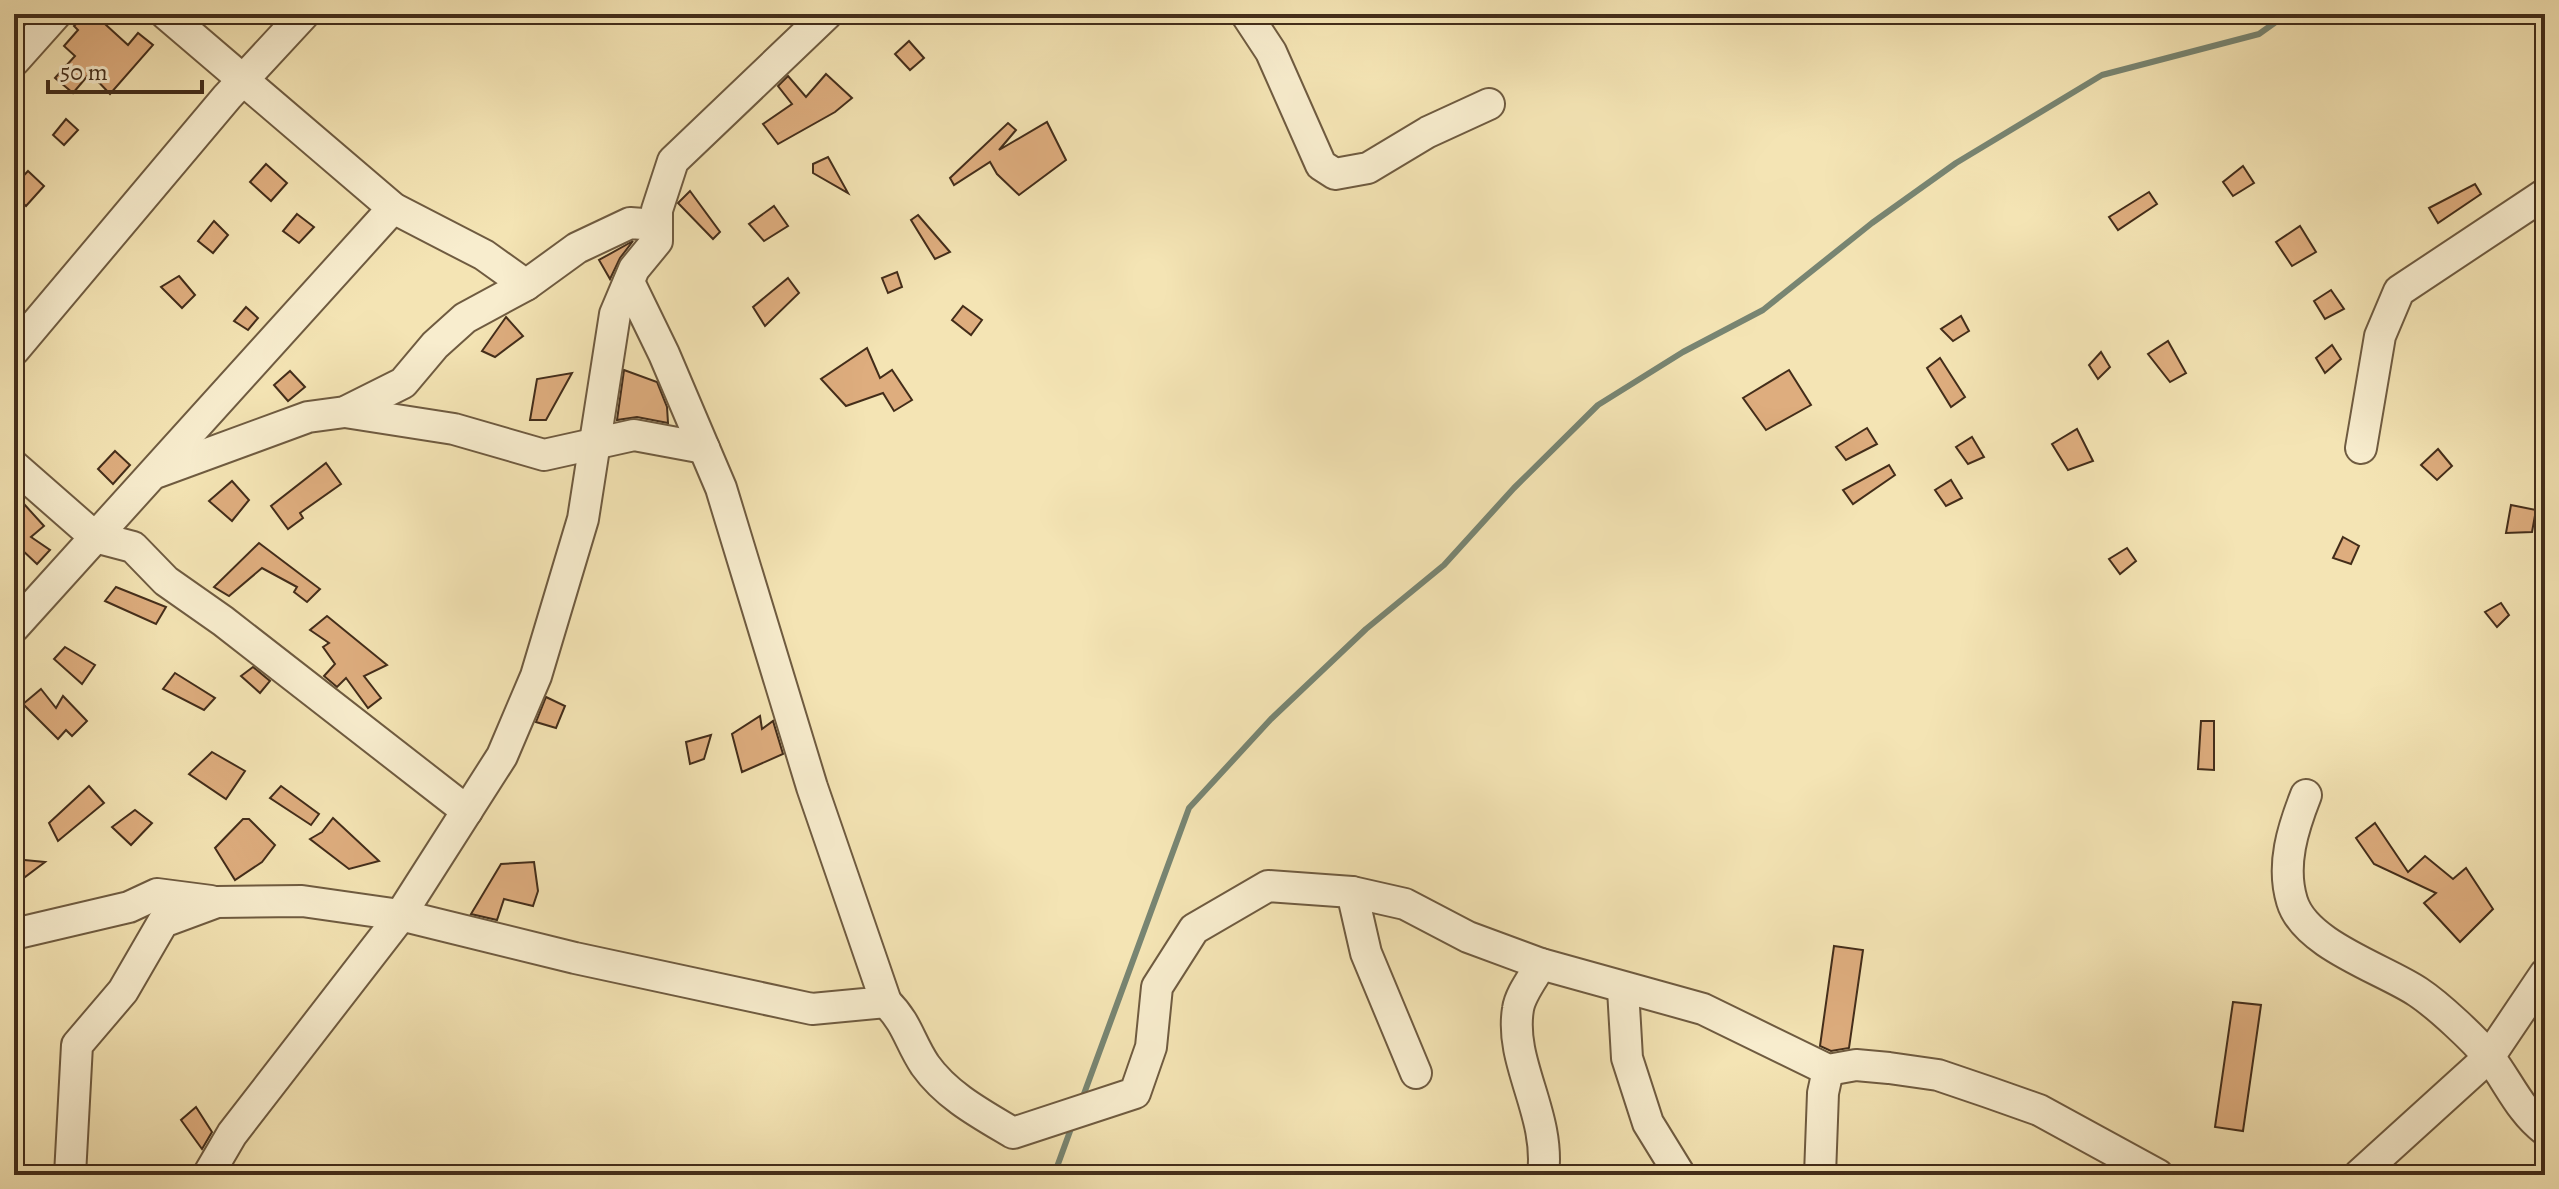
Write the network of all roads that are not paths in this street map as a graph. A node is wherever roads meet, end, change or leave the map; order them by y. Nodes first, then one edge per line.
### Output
1 (56, 14) edge
2 (166, 14) edge
3 (304, 14) edge
4 (827, 14) edge
5 (1259, 16) edge
6 (14, 61) edge
7 (243, 80) junction
8 (1489, 104) dead end
9 (2545, 194) edge
10 (393, 208) junction
11 (657, 225) junction
12 (629, 282) junction
13 (526, 285) junction
14 (14, 350) edge
15 (345, 412) junction
16 (594, 446) junction
17 (704, 448) junction
18 (2361, 448) dead end
19 (14, 466) edge
20 (152, 474) junction
21 (95, 537) junction
22 (14, 627) edge
23 (2306, 795) dead end
24 (467, 811) junction
25 (1352, 892) junction
26 (217, 902) junction
27 (400, 915) junction
28 (14, 934) edge
29 (1541, 964) junction
30 (2545, 974) edge
31 (1623, 989) junction
32 (886, 1002) junction
33 (2489, 1057) junction
34 (1828, 1070) junction
35 (1416, 1073) dead end
36 (2545, 1130) edge
37 (70, 1175) edge
38 (208, 1175) edge
39 (1543, 1175) edge
40 (1680, 1175) edge
41 (1820, 1175) edge
42 (2158, 1175) edge
43 (2359, 1175) edge

1 - 6 street
2 - 7 street
3 - 7 street
4 - 11 street
5 - 8 street
7 - 10 street
7 - 14 street
9 - 18 street
10 - 13 street
10 - 20 street
11 - 12 street
11 - 13 street
12 - 16 street
12 - 17 street
13 - 15 street
15 - 16 street
15 - 20 street
16 - 17 street
16 - 24 street
17 - 32 street
19 - 21 street
20 - 21 street
21 - 22 street
21 - 24 street
23 - 33 street
24 - 27 street
25 - 29 street
25 - 32 street
25 - 35 street
26 - 27 street
26 - 28 street
26 - 37 street
27 - 32 street
27 - 38 street
29 - 31 street
29 - 39 street
30 - 33 street
31 - 34 street
31 - 40 street
33 - 36 street
33 - 43 street
34 - 41 street
34 - 42 street

